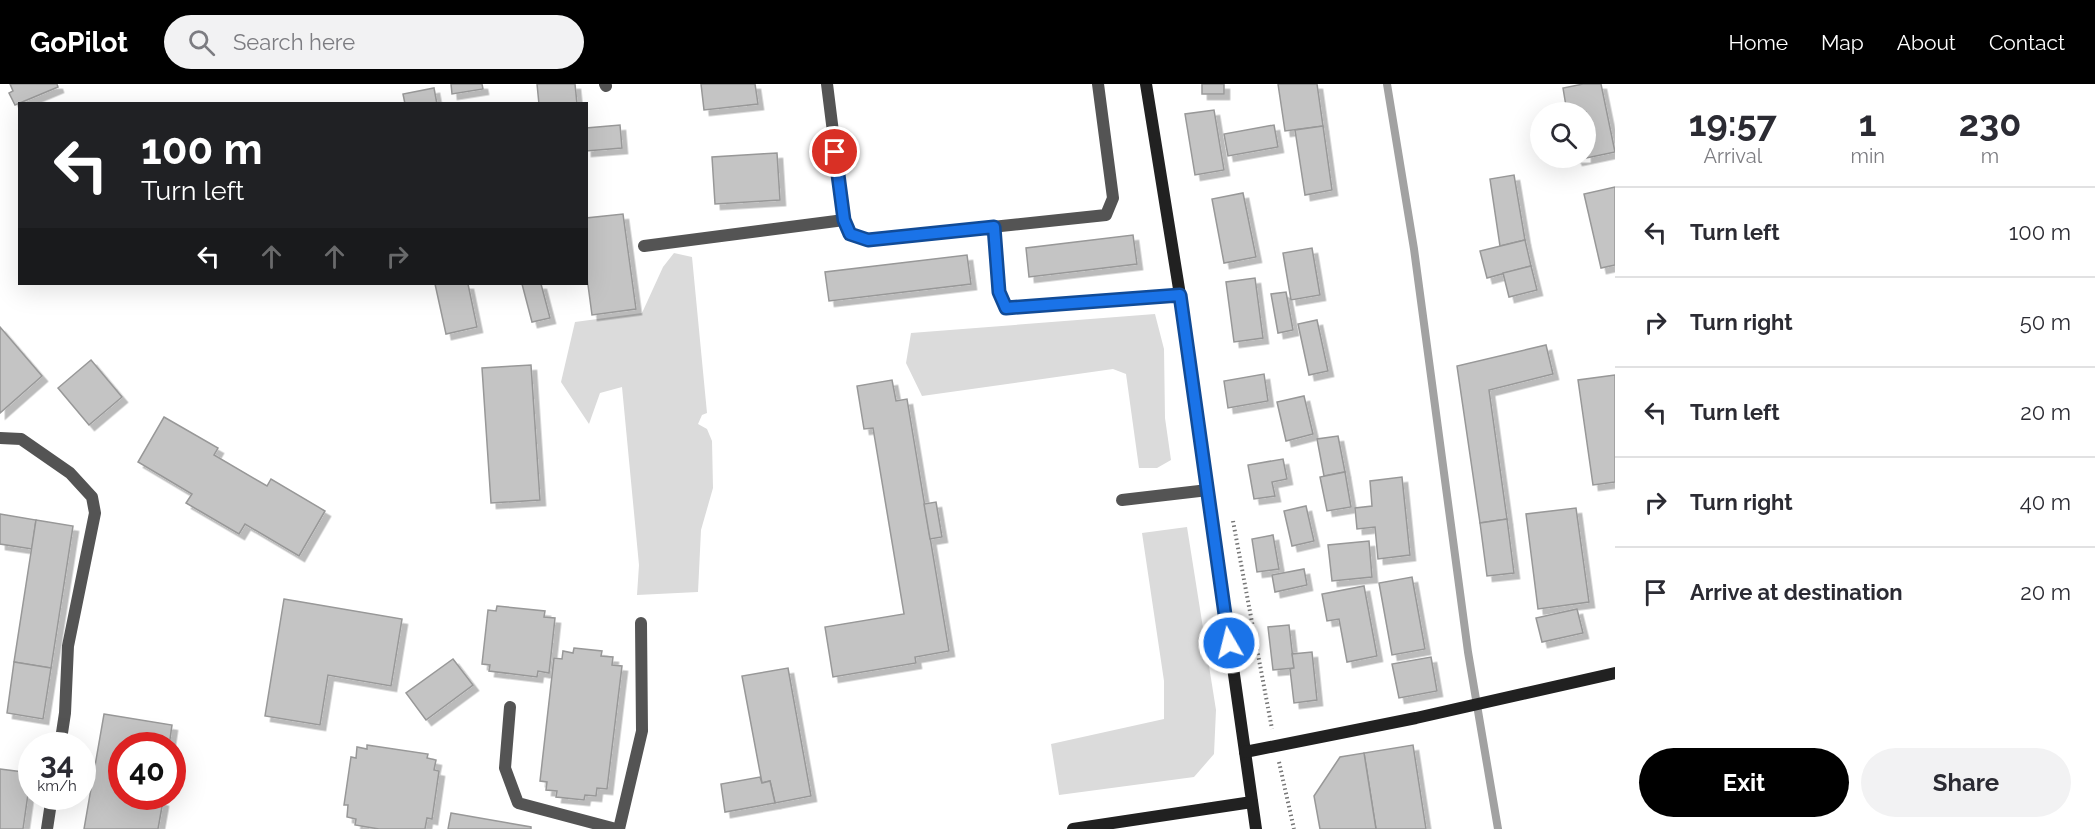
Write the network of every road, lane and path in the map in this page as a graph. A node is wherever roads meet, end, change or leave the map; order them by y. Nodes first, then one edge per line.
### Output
1 (827, 84) edge
2 (1098, 84) edge
3 (1146, 84) edge
4 (844, 220) junction
5 (994, 227) junction
6 (644, 246) dead end
7 (1180, 295) junction
8 (0, 438) edge
9 (1208, 490) junction
10 (1122, 500) dead end
11 (1232, 518) dead end
12 (640, 623) dead end
13 (1615, 673) edge
14 (510, 706) dead end
15 (62, 732) edge
16 (1275, 747) junction
17 (1245, 752) junction
18 (1252, 802) junction
19 (50, 810) edge
20 (47, 829) edge
21 (618, 829) edge
22 (1073, 829) edge
23 (1256, 829) edge
24 (1294, 829) edge

1 - 4 street
2 - 5 street
3 - 7 street
4 - 5 street
4 - 6 street
5 - 7 street
7 - 9 street
8 - 15 street
9 - 10 street
9 - 17 street
11 - 16 path
12 - 21 street
13 - 16 street
14 - 21 street
16 - 17 street
16 - 24 path
17 - 18 street
18 - 22 street
18 - 23 street
19 - 20 street

